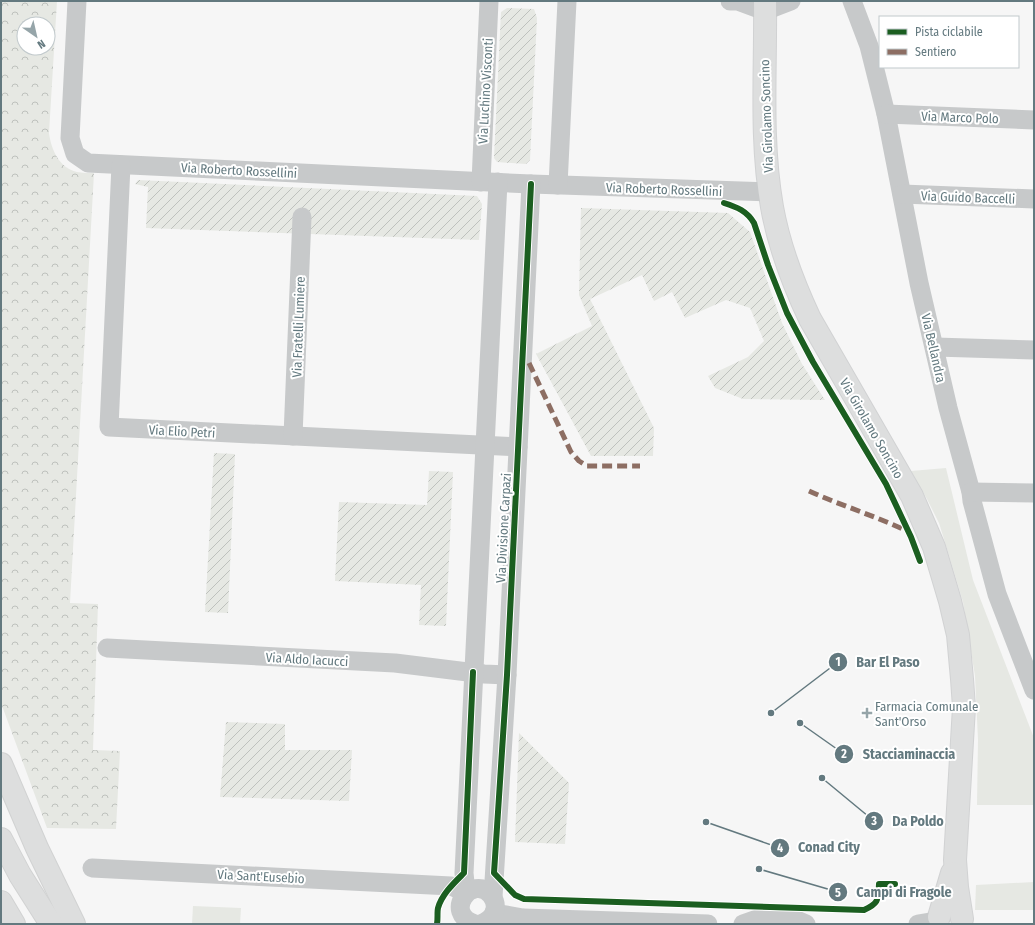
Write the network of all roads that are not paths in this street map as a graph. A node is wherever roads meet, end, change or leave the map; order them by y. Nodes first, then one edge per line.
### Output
1 (77, 1) edge
2 (489, 1) edge
3 (567, 1) edge
4 (730, 1) edge
5 (791, 1) edge
6 (852, 1) edge
7 (765, 6) edge
8 (886, 114) junction
9 (1034, 120) edge
10 (121, 165) junction
11 (490, 182) junction
12 (531, 184) junction
13 (558, 185) junction
14 (770, 192) junction
15 (902, 194) junction
16 (1034, 199) edge
17 (302, 217) dead end
18 (935, 347) junction
19 (1034, 350) edge
20 (293, 436) junction
21 (485, 445) junction
22 (518, 447) junction
23 (971, 492) junction
24 (1034, 493) edge
25 (107, 648) dead end
26 (474, 672) junction
27 (507, 675) junction
28 (1034, 690) edge
29 (1, 764) edge
30 (1, 840) edge
31 (955, 860) junction
32 (92, 868) dead end
33 (429, 885) junction
34 (466, 893) junction
35 (1, 902) edge
36 (489, 911) edge
37 (463, 918) edge
38 (932, 921) edge
39 (966, 922) edge
40 (14, 924) edge
41 (51, 924) edge
42 (74, 924) edge
43 (708, 924) edge
44 (743, 924) edge
45 (806, 924) edge

1 - 10 street, Via Roberto Rossellini
2 - 11 street, Via Luchino Visconti
3 - 13 street
4 - 7 street
5 - 7 street
6 - 8 street, Via Bellandra
7 - 14 main road, Via Girolamo Soncino
8 - 9 street, Via Marco Polo
8 - 15 street, Via Bellandra
10 - 11 street, Via Roberto Rossellini
10 - 20 street, Via Elio Petri
11 - 12 street, Via Roberto Rossellini
11 - 21 street, Via Divisione Carpazi
12 - 13 street, Via Roberto Rossellini
12 - 22 street, Via Divisione Carpazi
13 - 14 street, Via Roberto Rossellini
14 - 31 main road, Via Girolamo Soncino
15 - 16 street, Via Guido Baccelli
15 - 18 street, Via Bellandra
17 - 20 street, Via Fratelli Lumiere
18 - 19 street
18 - 23 street, Via Bellandra
20 - 21 street, Via Elio Petri
21 - 22 street, Via Elio Petri
21 - 26 street, Via Divisione Carpazi
22 - 27 street, Via Divisione Carpazi
23 - 24 street
23 - 28 street, Via Bellandra
25 - 26 street, Via Aldo Iacucci
26 - 27 street, Via Aldo Iacucci
26 - 34 street, Via Divisione Carpazi
27 - 36 street, Via Divisione Carpazi
29 - 42 main road
30 - 41 main road
31 - 38 main road, Via Girolamo Soncino
31 - 39 main road, Via Girolamo Soncino
32 - 33 street, Via Sant'Eusebio
33 - 34 street, Via Sant'Eusebio
33 - 37 street
34 - 36 street, Via Sant'Eusebio
34 - 37 street
35 - 40 main road
36 - 43 street, Via Sant'Eusebio
38 - 39 main road, Via Girolamo Soncino
44 - 45 street

